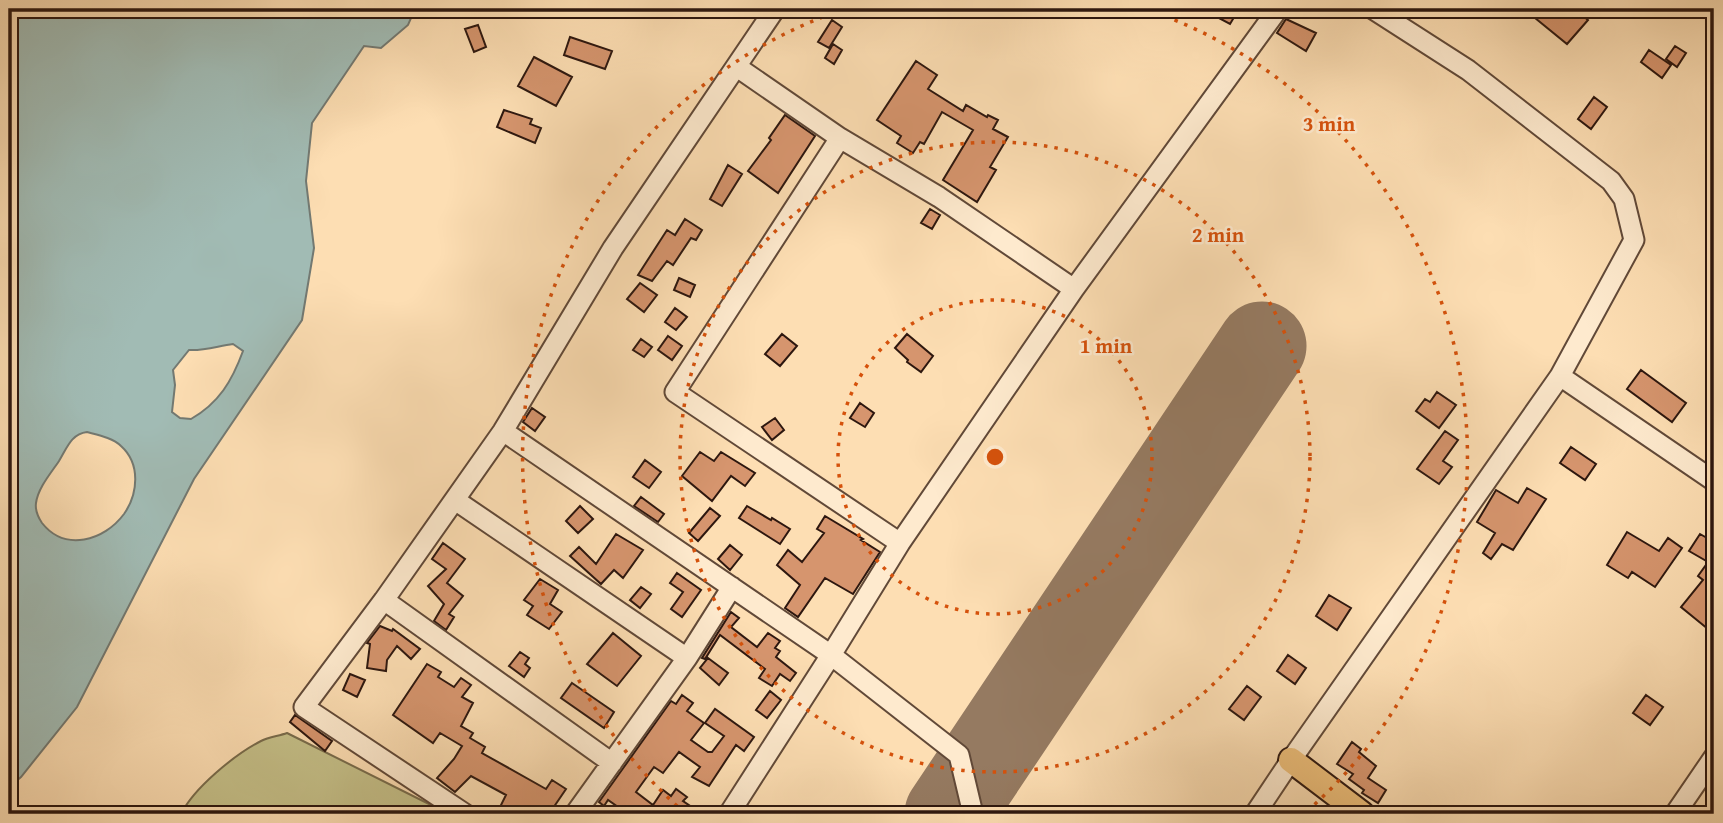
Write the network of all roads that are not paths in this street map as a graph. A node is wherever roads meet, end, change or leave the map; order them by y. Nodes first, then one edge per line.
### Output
1 (775, 9) edge
2 (1279, 9) edge
3 (1373, 9) edge
4 (737, 66) junction
5 (840, 138) junction
6 (1074, 289) junction
7 (1560, 376) junction
8 (503, 431) junction
9 (1714, 481) edge
10 (455, 500) junction
11 (900, 543) junction
12 (732, 587) junction
13 (384, 600) junction
14 (831, 655) junction
15 (687, 658) junction
16 (1714, 757) edge
17 (1291, 760) junction
18 (612, 763) junction
19 (465, 814) edge
20 (575, 814) edge
21 (729, 814) edge
22 (973, 814) edge
23 (1255, 814) edge
24 (1362, 814) edge
25 (1675, 814) edge

1 - 4 street
2 - 6 street
3 - 7 street
4 - 5 street
4 - 8 street
5 - 6 street
5 - 11 street
6 - 11 street
7 - 9 street
7 - 17 street
8 - 10 street
8 - 12 street
10 - 13 street
10 - 15 street
11 - 14 street
12 - 14 street
12 - 15 street
13 - 18 street
13 - 19 street
14 - 21 street
14 - 22 street
15 - 18 street
16 - 25 street
17 - 23 street
17 - 24 main road
18 - 20 street

